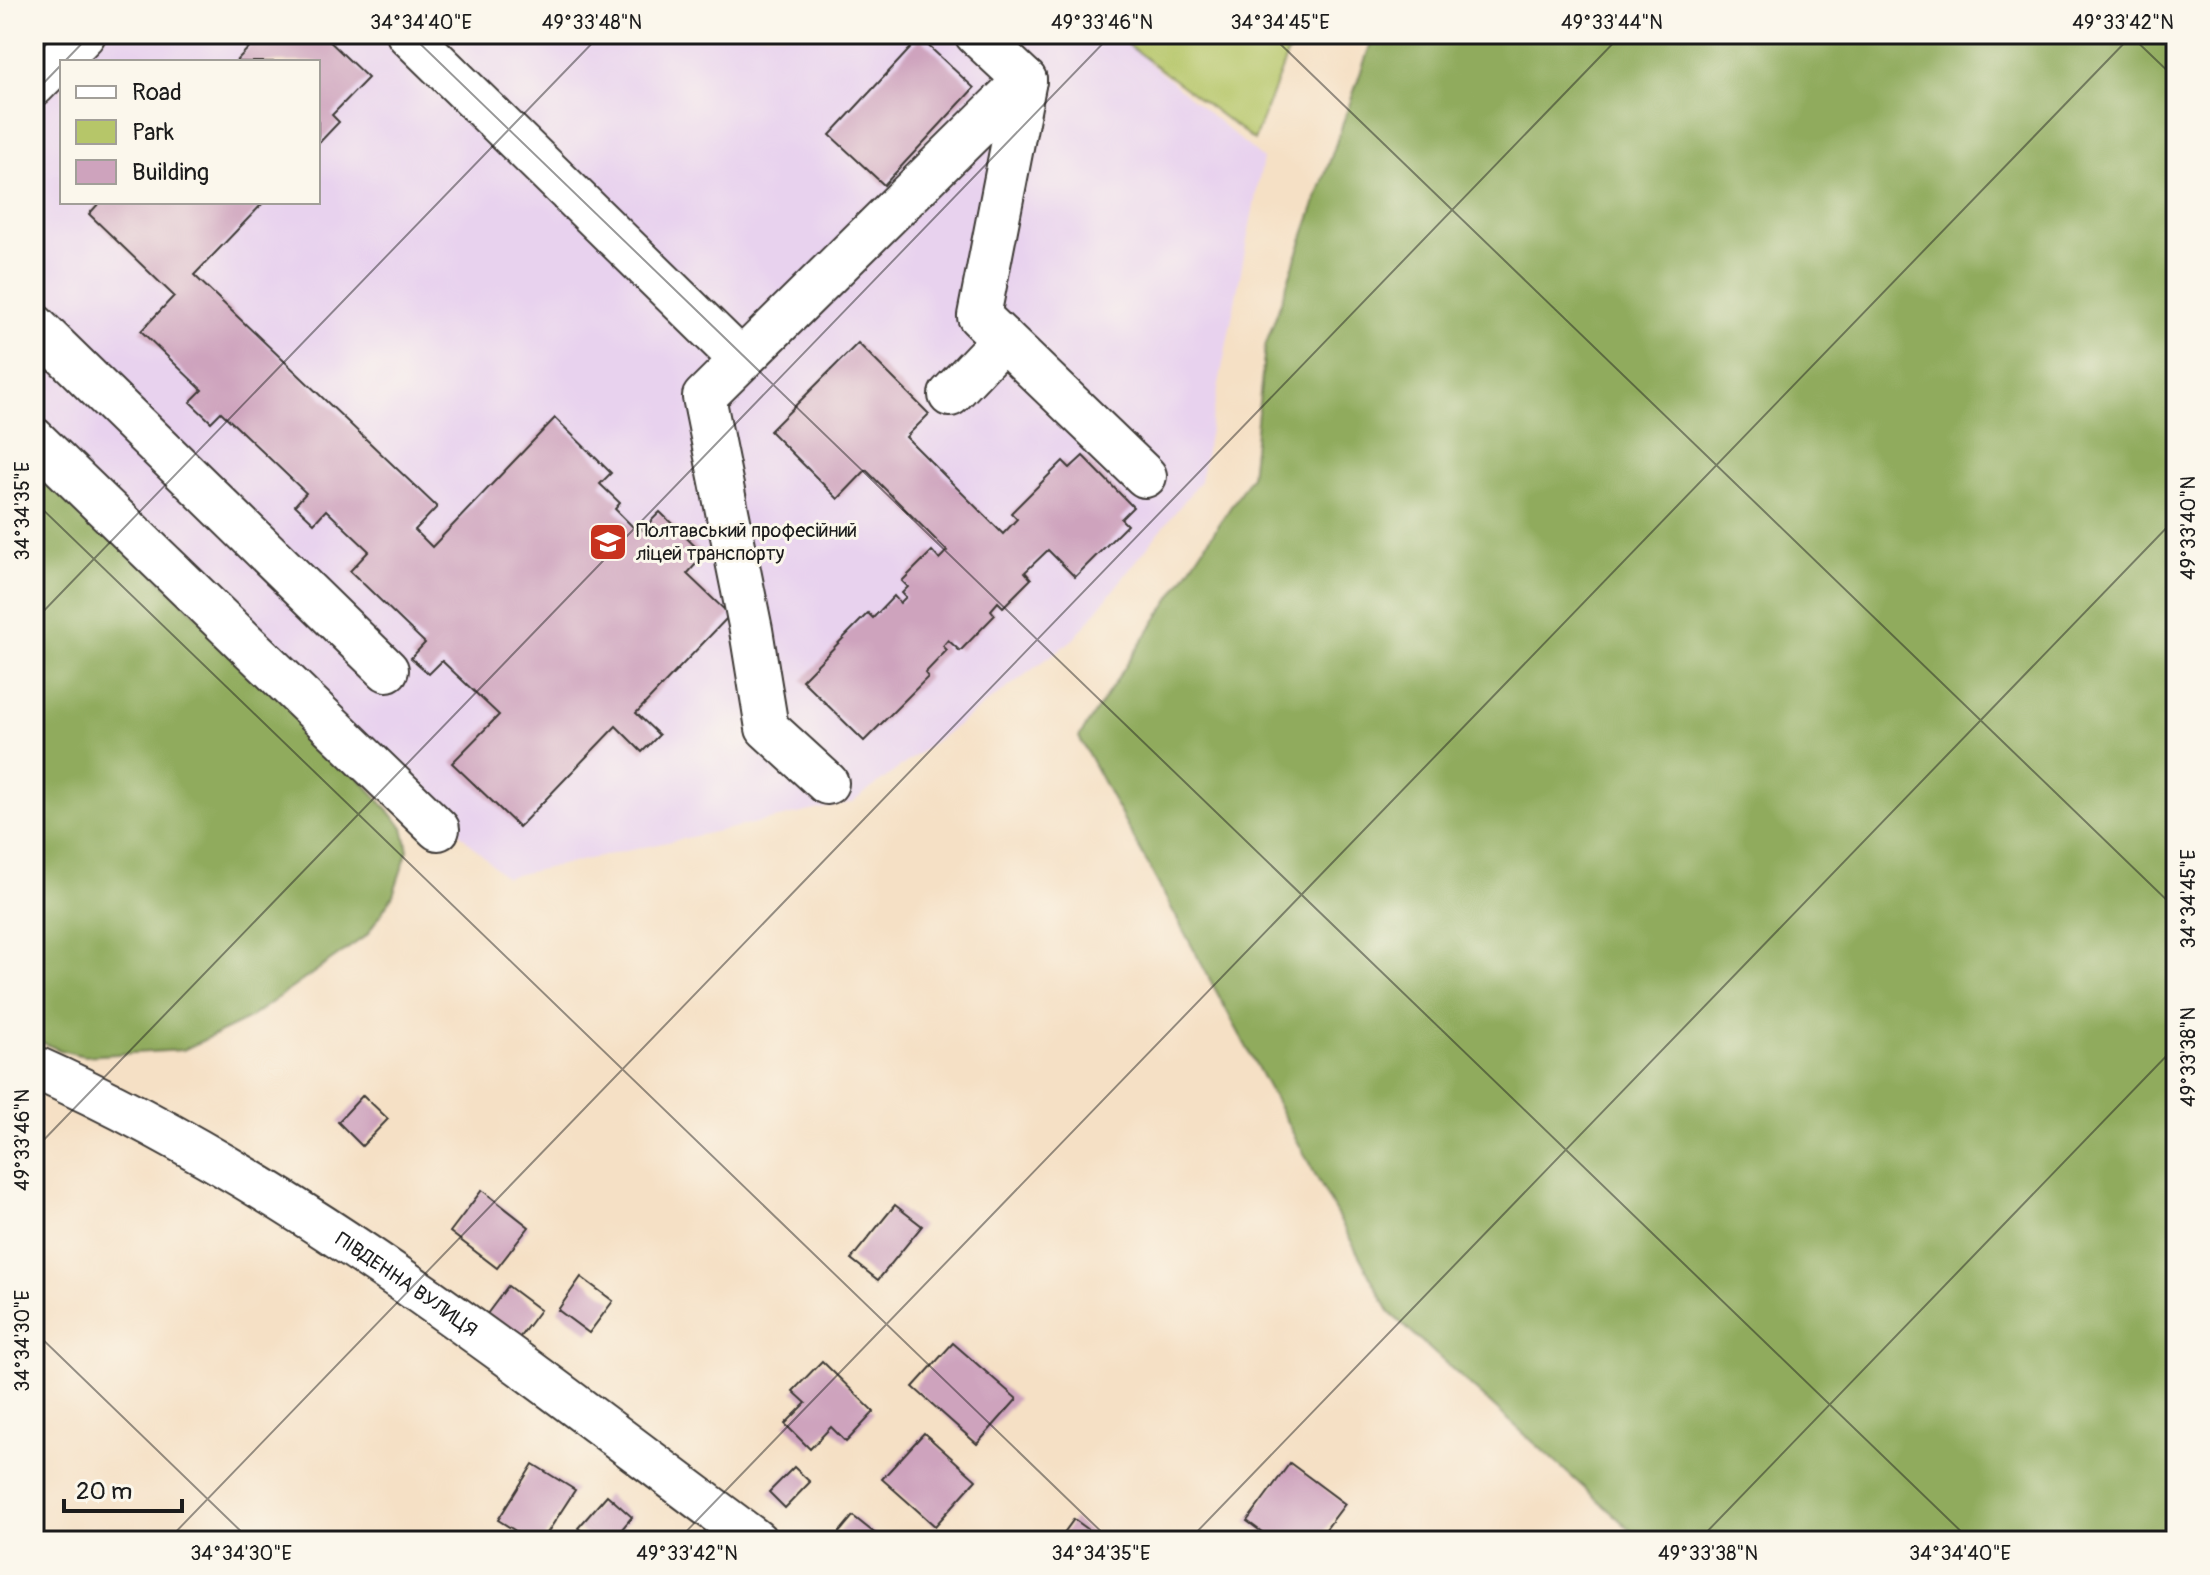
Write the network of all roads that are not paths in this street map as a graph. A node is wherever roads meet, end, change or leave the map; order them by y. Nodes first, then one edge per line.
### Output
1 (84, 34) edge
2 (408, 34) edge
3 (976, 34) edge
4 (1025, 80) junction
5 (34, 85) edge
6 (34, 325) edge
7 (1003, 339) junction
8 (741, 360) junction
9 (950, 395) dead end
10 (34, 439) edge
11 (1145, 476) dead end
12 (387, 670) dead end
13 (827, 783) dead end
14 (438, 829) dead end
15 (34, 1067) edge
16 (756, 1541) edge

1 - 5 street
2 - 8 street
3 - 4 street
4 - 7 street
4 - 8 street
6 - 12 street
7 - 9 street
7 - 11 street
8 - 13 street
10 - 14 street
15 - 16 street, ПІВДЕННА ВУЛИЦЯ

